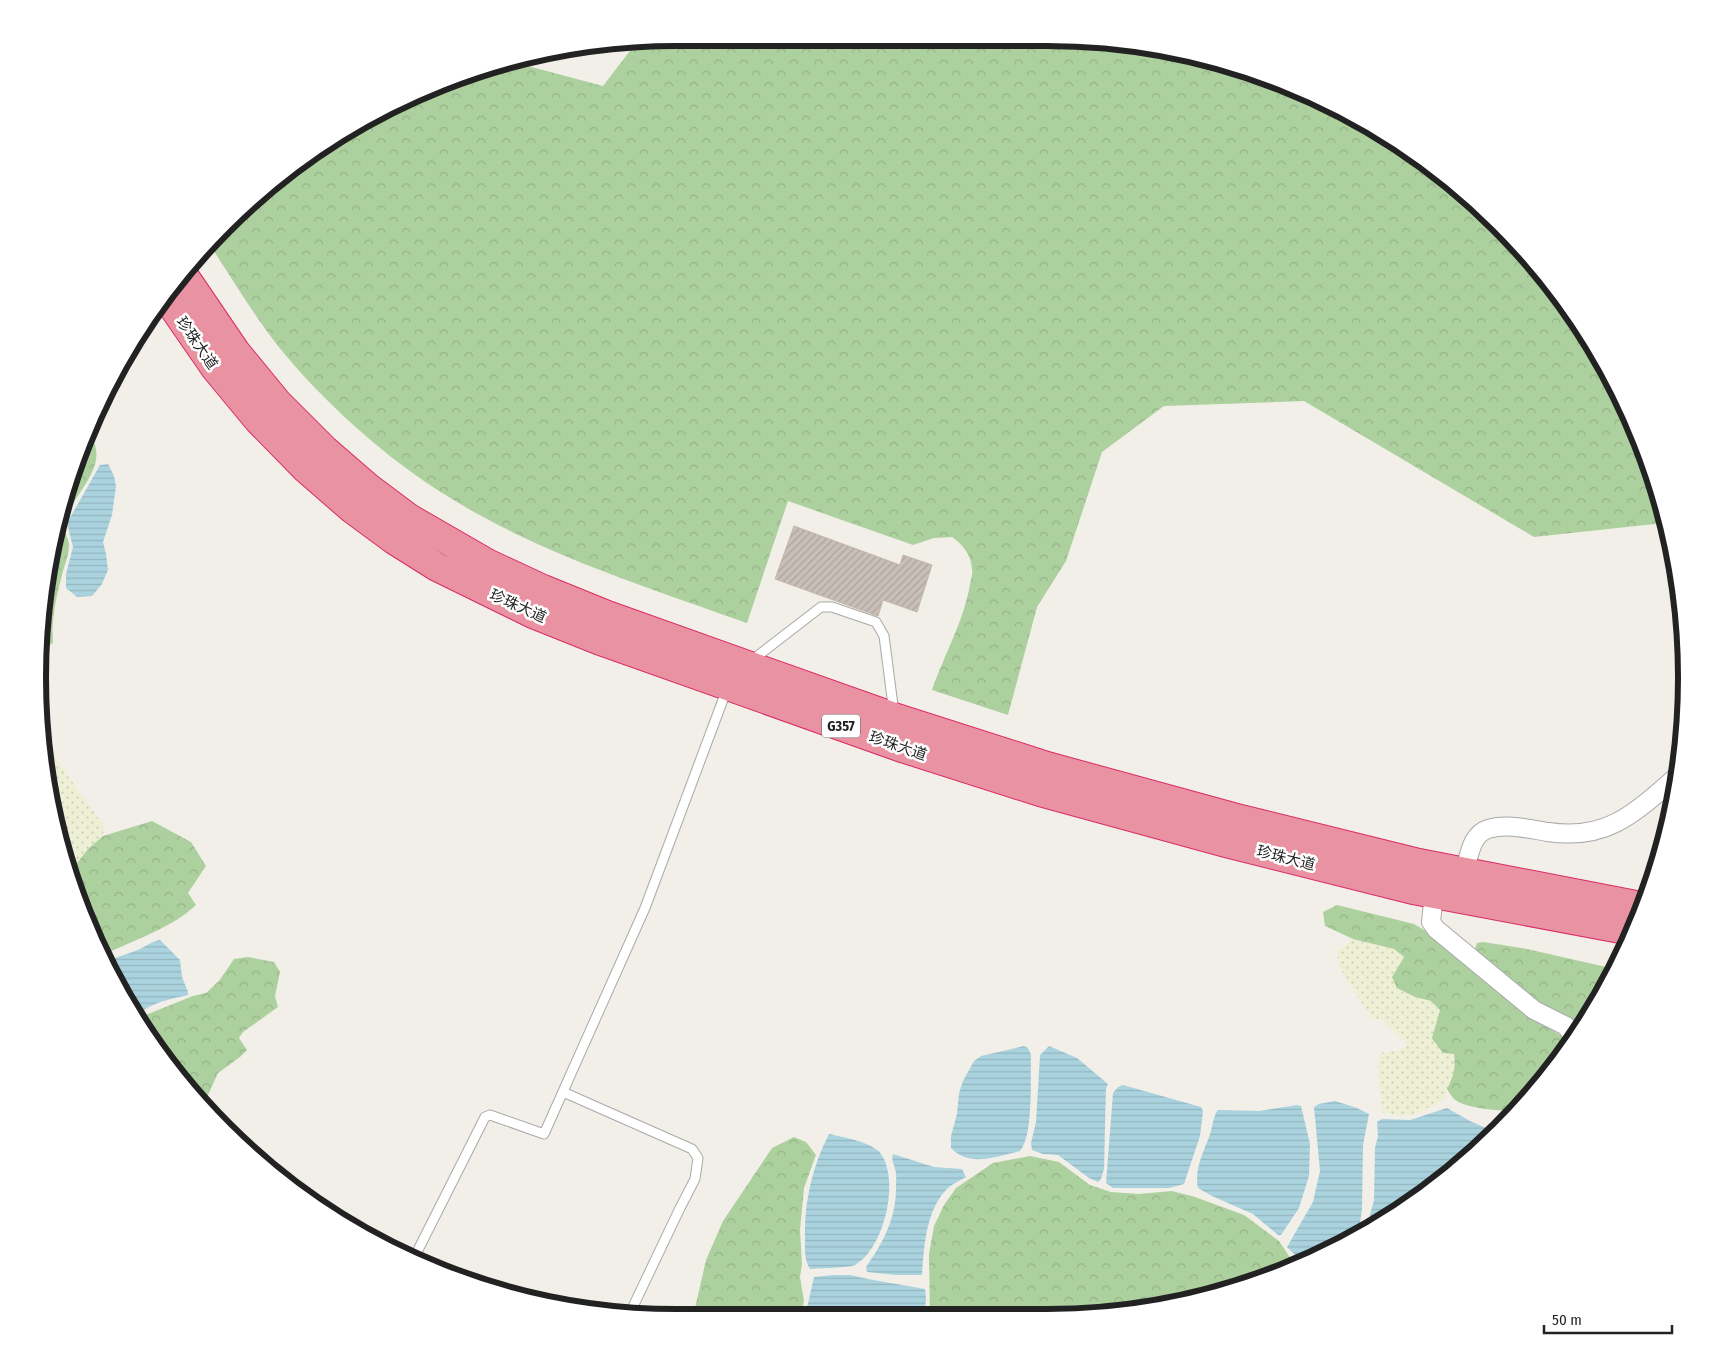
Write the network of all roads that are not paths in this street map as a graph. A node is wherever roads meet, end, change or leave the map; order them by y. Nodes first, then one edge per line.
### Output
1 (187, 280) edge
2 (170, 303) edge
3 (748, 665) junction
4 (728, 686) junction
5 (894, 717) junction
6 (1669, 783) edge
7 (1463, 872) junction
8 (1434, 894) junction
9 (1635, 905) edge
10 (1625, 930) edge
11 (1569, 1031) edge
12 (563, 1092) junction
13 (417, 1252) edge
14 (633, 1307) edge

1 - 3 highway, 珍珠大道 / G357
2 - 4 highway, 珍珠大道 / G357
3 - 5 highway, 珍珠大道 / G357
3 - 5 lane
4 - 8 highway, 珍珠大道 / G357
4 - 12 lane
5 - 7 highway, 珍珠大道 / G357
6 - 7 street
7 - 8 street
7 - 9 highway, 珍珠大道 / G357
8 - 10 highway, 珍珠大道 / G357
8 - 11 street
12 - 13 lane
12 - 14 lane

